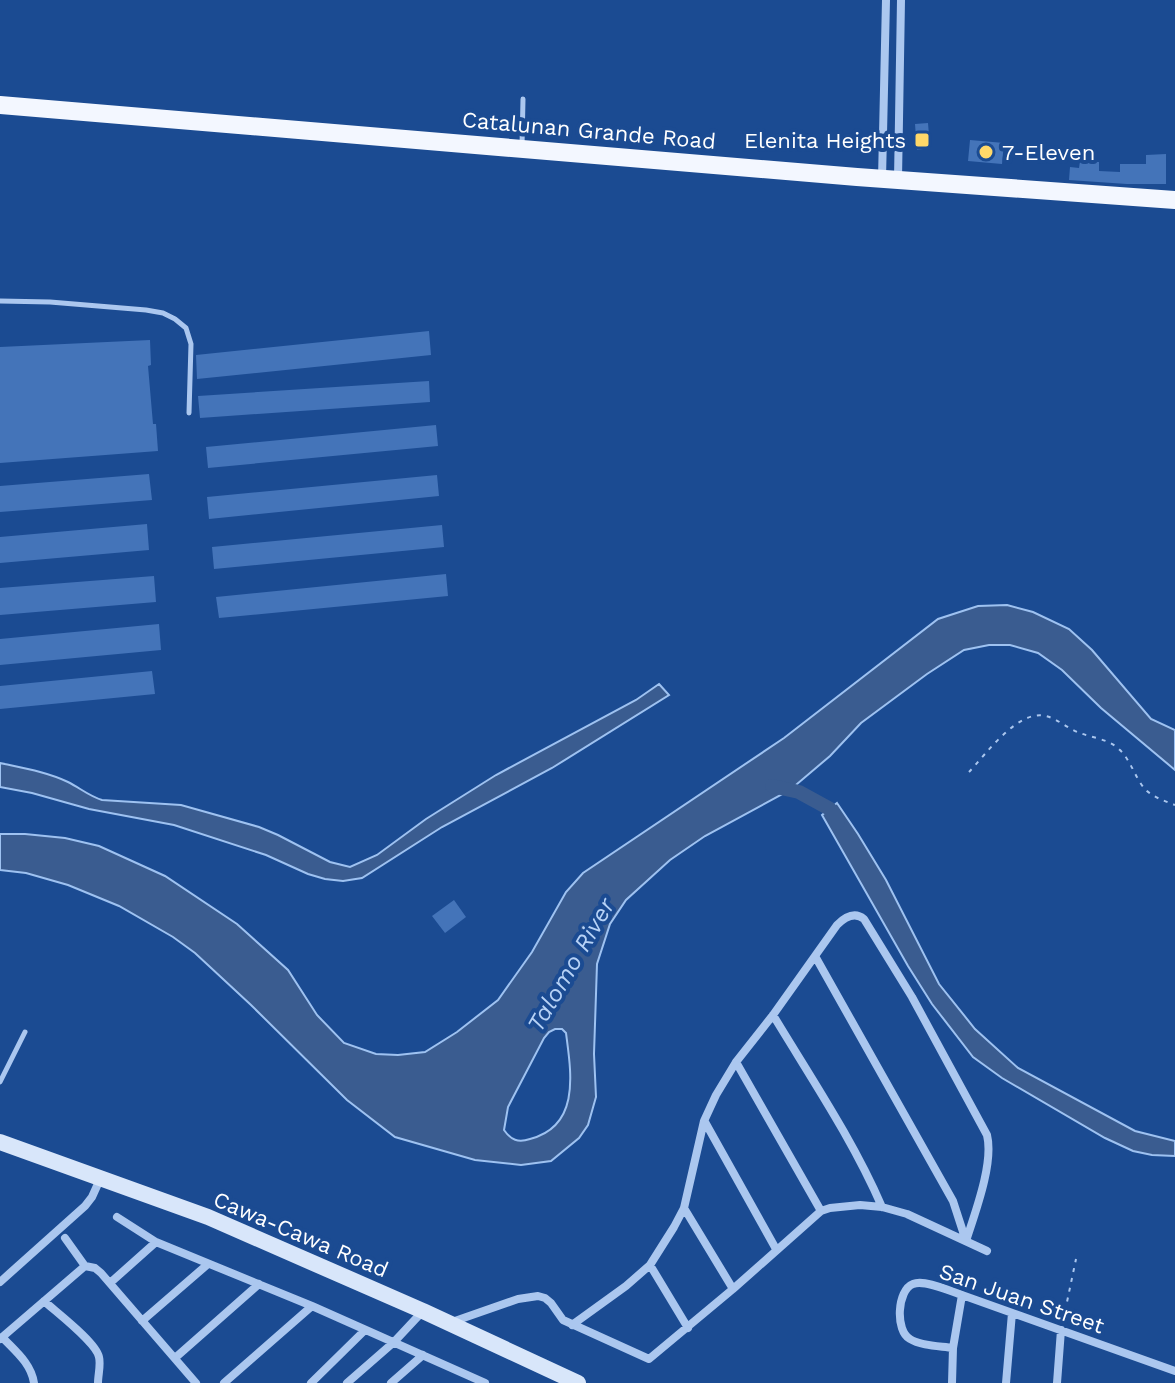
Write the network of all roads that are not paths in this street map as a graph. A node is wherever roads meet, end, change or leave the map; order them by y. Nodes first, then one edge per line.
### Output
1 (886, 0) edge
2 (901, 0) edge
3 (885, 35) junction
4 (900, 36) junction
5 (523, 99) dead end
6 (0, 105) edge
7 (883, 122) junction
8 (899, 122) junction
9 (522, 149) junction
10 (890, 179) junction
11 (1175, 200) edge
12 (0, 301) edge
13 (189, 413) dead end
14 (815, 956) junction
15 (773, 1015) junction
16 (25, 1032) dead end
17 (736, 1062) junction
18 (0, 1082) edge
19 (704, 1121) junction
20 (1, 1147) edge
21 (101, 1177) junction
22 (882, 1207) junction
23 (684, 1208) junction
24 (821, 1211) junction
25 (117, 1217) dead end
26 (65, 1238) dead end
27 (966, 1241) junction
28 (156, 1242) junction
29 (776, 1249) junction
30 (987, 1251) dead end
31 (208, 1264) junction
32 (650, 1265) junction
33 (85, 1266) junction
34 (0, 1282) edge
35 (110, 1283) junction
36 (259, 1284) junction
37 (733, 1289) junction
38 (962, 1295) junction
39 (44, 1301) junction
40 (312, 1306) junction
41 (423, 1311) junction
42 (1012, 1313) junction
43 (142, 1321) junction
44 (449, 1323) junction
45 (572, 1325) junction
46 (688, 1328) junction
47 (365, 1330) junction
48 (1061, 1330) junction
49 (1, 1338) edge
50 (394, 1342) junction
51 (953, 1348) junction
52 (423, 1355) junction
53 (175, 1358) junction
54 (1175, 1371) edge
55 (472, 1381) edge
56 (34, 1383) edge
57 (98, 1383) edge
58 (196, 1383) edge
59 (224, 1383) edge
60 (311, 1383) edge
61 (347, 1383) edge
62 (391, 1383) edge
63 (485, 1383) edge
64 (578, 1383) edge
65 (952, 1383) edge
66 (1006, 1383) edge
67 (1058, 1383) edge

1 - 3 street
2 - 4 street
3 - 4 street
3 - 7 street
4 - 8 street
5 - 9 lane
6 - 9 main road, Catalunan Grande Road
7 - 8 street
7 - 10 street
8 - 10 street
9 - 10 main road, Catalunan Grande Road
10 - 11 main road, Catalunan Grande Road
12 - 13 lane
14 - 15 street
14 - 27 street
14 - 27 street
15 - 17 street
15 - 22 street
16 - 18 lane
17 - 19 street
17 - 24 street
19 - 23 street
19 - 29 street
20 - 21 street, Cawa-Cawa Road
21 - 34 street
21 - 41 street, Cawa-Cawa Road
22 - 24 street
22 - 27 street
23 - 32 street
23 - 37 street
24 - 29 street
25 - 28 street
26 - 33 street
27 - 30 street
28 - 31 street
28 - 35 street
29 - 37 street
31 - 36 street
31 - 43 street
32 - 45 street
32 - 46 street
33 - 35 street
33 - 39 street
35 - 43 street
36 - 40 street
36 - 53 street
37 - 46 street
38 - 42 street, San Juan Street
38 - 51 street
38 - 51 street, San Juan Street
39 - 49 street
39 - 57 street
40 - 47 street
40 - 59 street
41 - 44 street, Cawa-Cawa Road
41 - 50 street
42 - 48 street, San Juan Street
42 - 66 street
43 - 53 street
44 - 45 street
44 - 64 street, Cawa-Cawa Road
45 - 46 street
47 - 50 street
47 - 60 street
48 - 54 street, San Juan Street
48 - 67 street
49 - 56 street
50 - 52 street
50 - 61 street
51 - 65 street
52 - 55 street
52 - 62 street
53 - 58 street
55 - 63 street

